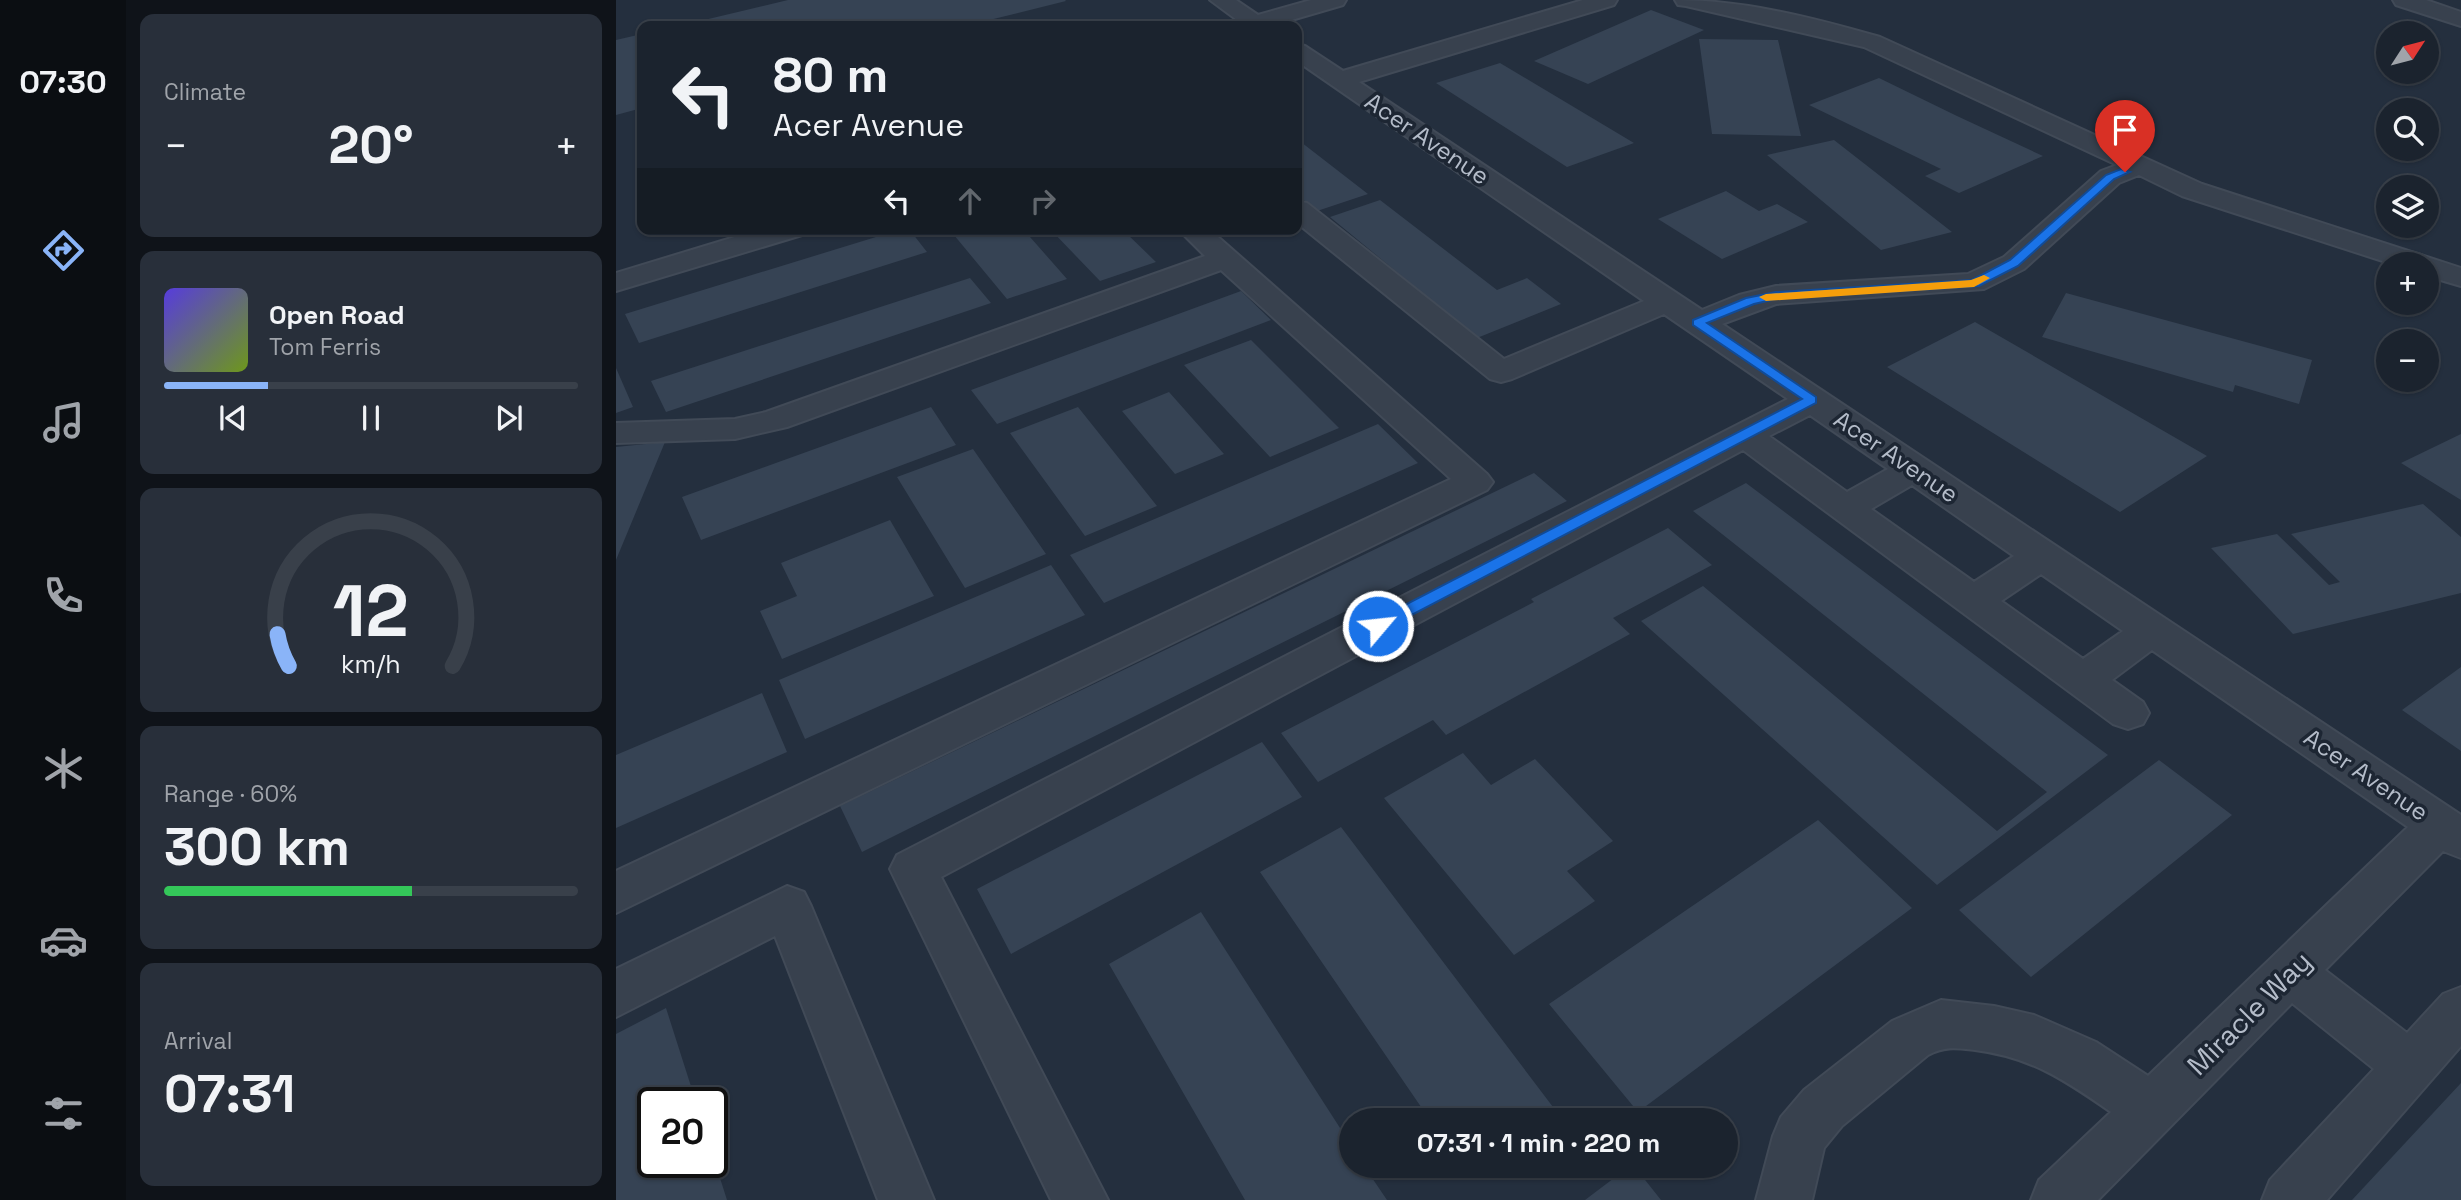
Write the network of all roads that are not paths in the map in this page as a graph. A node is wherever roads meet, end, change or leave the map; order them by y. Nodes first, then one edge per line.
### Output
1 (1221, 0) edge
2 (1335, 0) edge
3 (1606, 0) edge
4 (1686, 0) edge
5 (2404, 0) edge
6 (2461, 19) edge
7 (1252, 21) edge
8 (1267, 21) edge
9 (1314, 70) edge
10 (2139, 166) junction
11 (1302, 213) edge
12 (772, 235) edge
13 (1199, 235) edge
14 (2383, 252) edge
15 (1225, 259) junction
16 (2439, 271) edge
17 (2461, 277) edge
18 (616, 282) edge
19 (1667, 302) junction
20 (1697, 323) junction
21 (1812, 400) junction
22 (616, 433) edge
23 (1745, 435) junction
24 (1914, 469) junction
25 (1845, 508) junction
26 (2041, 556) junction
27 (1974, 600) junction
28 (2152, 630) junction
29 (2084, 680) junction
30 (2128, 713) dead end
31 (2450, 832) edge
32 (616, 892) edge
33 (2290, 972) junction
34 (616, 994) edge
35 (2461, 1010) edge
36 (2410, 1066) junction
37 (2152, 1109) junction
38 (906, 1200) edge
39 (1080, 1200) edge
40 (1784, 1200) edge
41 (2059, 1200) edge
42 (2290, 1200) edge

1 - 7 street
2 - 8 street
3 - 9 street
4 - 10 street
5 - 6 street
9 - 19 street, Acer Avenue
10 - 14 street
10 - 20 street
11 - 19 street
12 - 18 street
13 - 15 street
15 - 22 street
15 - 32 street
16 - 17 street
19 - 20 street, Acer Avenue
20 - 21 street, Acer Avenue
21 - 23 street
21 - 24 street, Acer Avenue
23 - 25 street
23 - 39 street
24 - 25 street
24 - 26 street, Acer Avenue
25 - 27 street
26 - 27 street
26 - 28 street, Acer Avenue
27 - 29 street
28 - 29 street
28 - 31 street, Acer Avenue
29 - 30 street
31 - 33 street, Miracle Way
33 - 36 street
33 - 37 street, Miracle Way
34 - 38 street
35 - 36 street
36 - 42 street
37 - 40 street
37 - 41 street, Miracle Way

